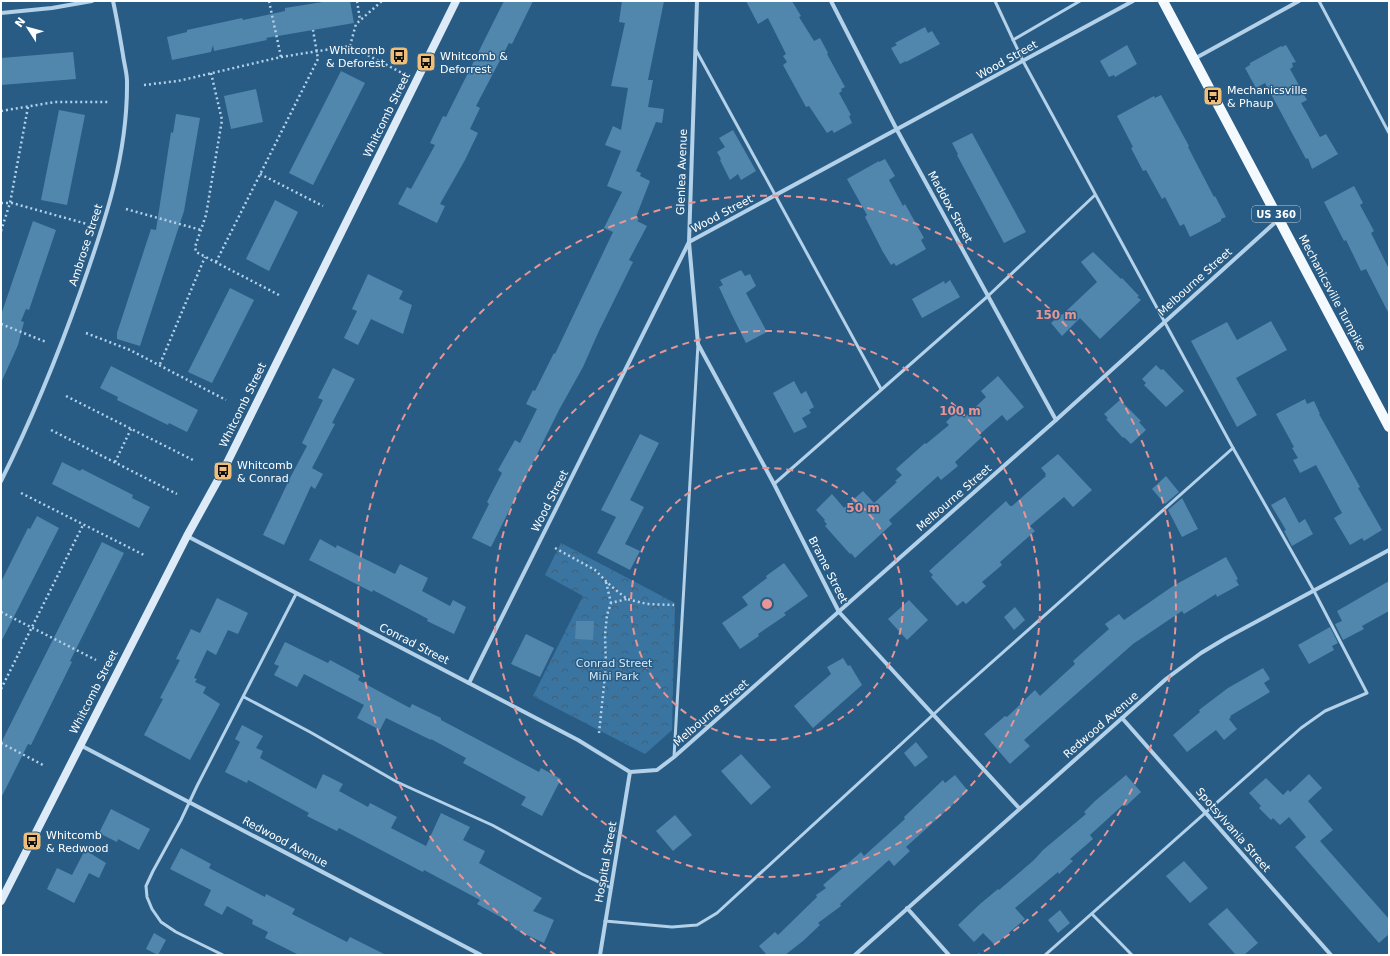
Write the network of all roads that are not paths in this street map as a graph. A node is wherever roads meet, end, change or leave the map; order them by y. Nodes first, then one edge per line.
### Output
1 (92, 1) edge
2 (114, 1) edge
3 (456, 1) edge
4 (697, 1) edge
5 (832, 1) edge
6 (995, 1) edge
7 (1080, 1) edge
8 (1133, 1) edge
9 (1163, 1) edge
10 (1298, 1) edge
11 (1319, 1) edge
12 (1, 13) edge
13 (1013, 40) junction
14 (696, 50) junction
15 (1194, 59) junction
16 (1023, 61) junction
17 (897, 130) junction
18 (1389, 133) edge
19 (1095, 195) junction
20 (775, 196) junction
21 (1279, 219) junction
22 (689, 242) junction
23 (988, 296) junction
24 (1164, 322) junction
25 (698, 344) junction
26 (881, 390) junction
27 (1056, 420) junction
28 (1389, 427) edge
29 (1233, 448) junction
30 (1, 482) edge
31 (774, 484) junction
32 (187, 536) junction
33 (1389, 550) edge
34 (1314, 591) junction
35 (296, 594) junction
36 (839, 612) junction
37 (469, 682) junction
38 (244, 697) junction
39 (934, 714) junction
40 (1122, 718) junction
41 (80, 745) junction
42 (674, 757) junction
43 (630, 772) junction
44 (189, 802) junction
45 (1019, 808) junction
46 (1206, 813) junction
47 (611, 888) junction
48 (1, 901) edge
49 (907, 908) junction
50 (1092, 914) junction
51 (605, 921) junction
52 (223, 955) edge
53 (481, 955) edge
54 (600, 955) edge
55 (855, 955) edge
56 (948, 955) edge
57 (1045, 955) edge
58 (1132, 955) edge
59 (1331, 955) edge

1 - 12 street
2 - 30 street, Ambrose Street
3 - 32 street, Whitcomb Street
4 - 14 street, Glenlea Avenue
5 - 17 street, Maddox Street
6 - 13 lane
7 - 13 lane
8 - 16 street, Wood Street
9 - 15 main road, Mechanicsville Turnpike / US 360
10 - 15 street
11 - 18 lane
13 - 16 lane
14 - 20 lane
14 - 22 street, Glenlea Avenue
15 - 21 main road, Mechanicsville Turnpike / US 360
16 - 17 street, Wood Street
16 - 19 lane
17 - 20 street, Wood Street
17 - 23 street, Maddox Street
19 - 23 lane
19 - 24 lane
20 - 22 street, Wood Street
20 - 26 lane
21 - 24 street, Melbourne Street
21 - 28 main road, Mechanicsville Turnpike / US 360
22 - 25 street, Glenlea Avenue
22 - 37 street, Wood Street
23 - 26 lane
23 - 27 street, Maddox Street
24 - 27 street, Melbourne Street
24 - 29 lane
25 - 31 street, Brame Street
25 - 42 lane
26 - 31 lane
27 - 36 street, Melbourne Street
29 - 34 lane
29 - 39 lane
31 - 36 street, Brame Street
32 - 35 street, Conrad Street
32 - 41 street, Whitcomb Street
33 - 34 street, Redwood Avenue
34 - 40 street, Redwood Avenue
34 - 46 lane
35 - 37 street, Conrad Street
35 - 38 lane
36 - 39 street, Brame Street
36 - 42 street, Melbourne Street
37 - 43 street, Conrad Street
38 - 44 lane
38 - 47 lane
39 - 45 street, Brame Street
39 - 51 lane
40 - 45 street, Redwood Avenue
40 - 46 street, Spotsylvania Street
41 - 44 street, Redwood Avenue
41 - 48 street, Whitcomb Street
42 - 43 street, Melbourne Street
43 - 47 street, Hospital Street
44 - 52 lane
44 - 53 street, Redwood Avenue
45 - 49 street, Redwood Avenue
46 - 50 lane
46 - 59 street, Spotsylvania Street
47 - 51 street, Hospital Street
49 - 55 street, Redwood Avenue
49 - 56 street
50 - 57 lane
50 - 58 lane
51 - 54 street, Hospital Street

